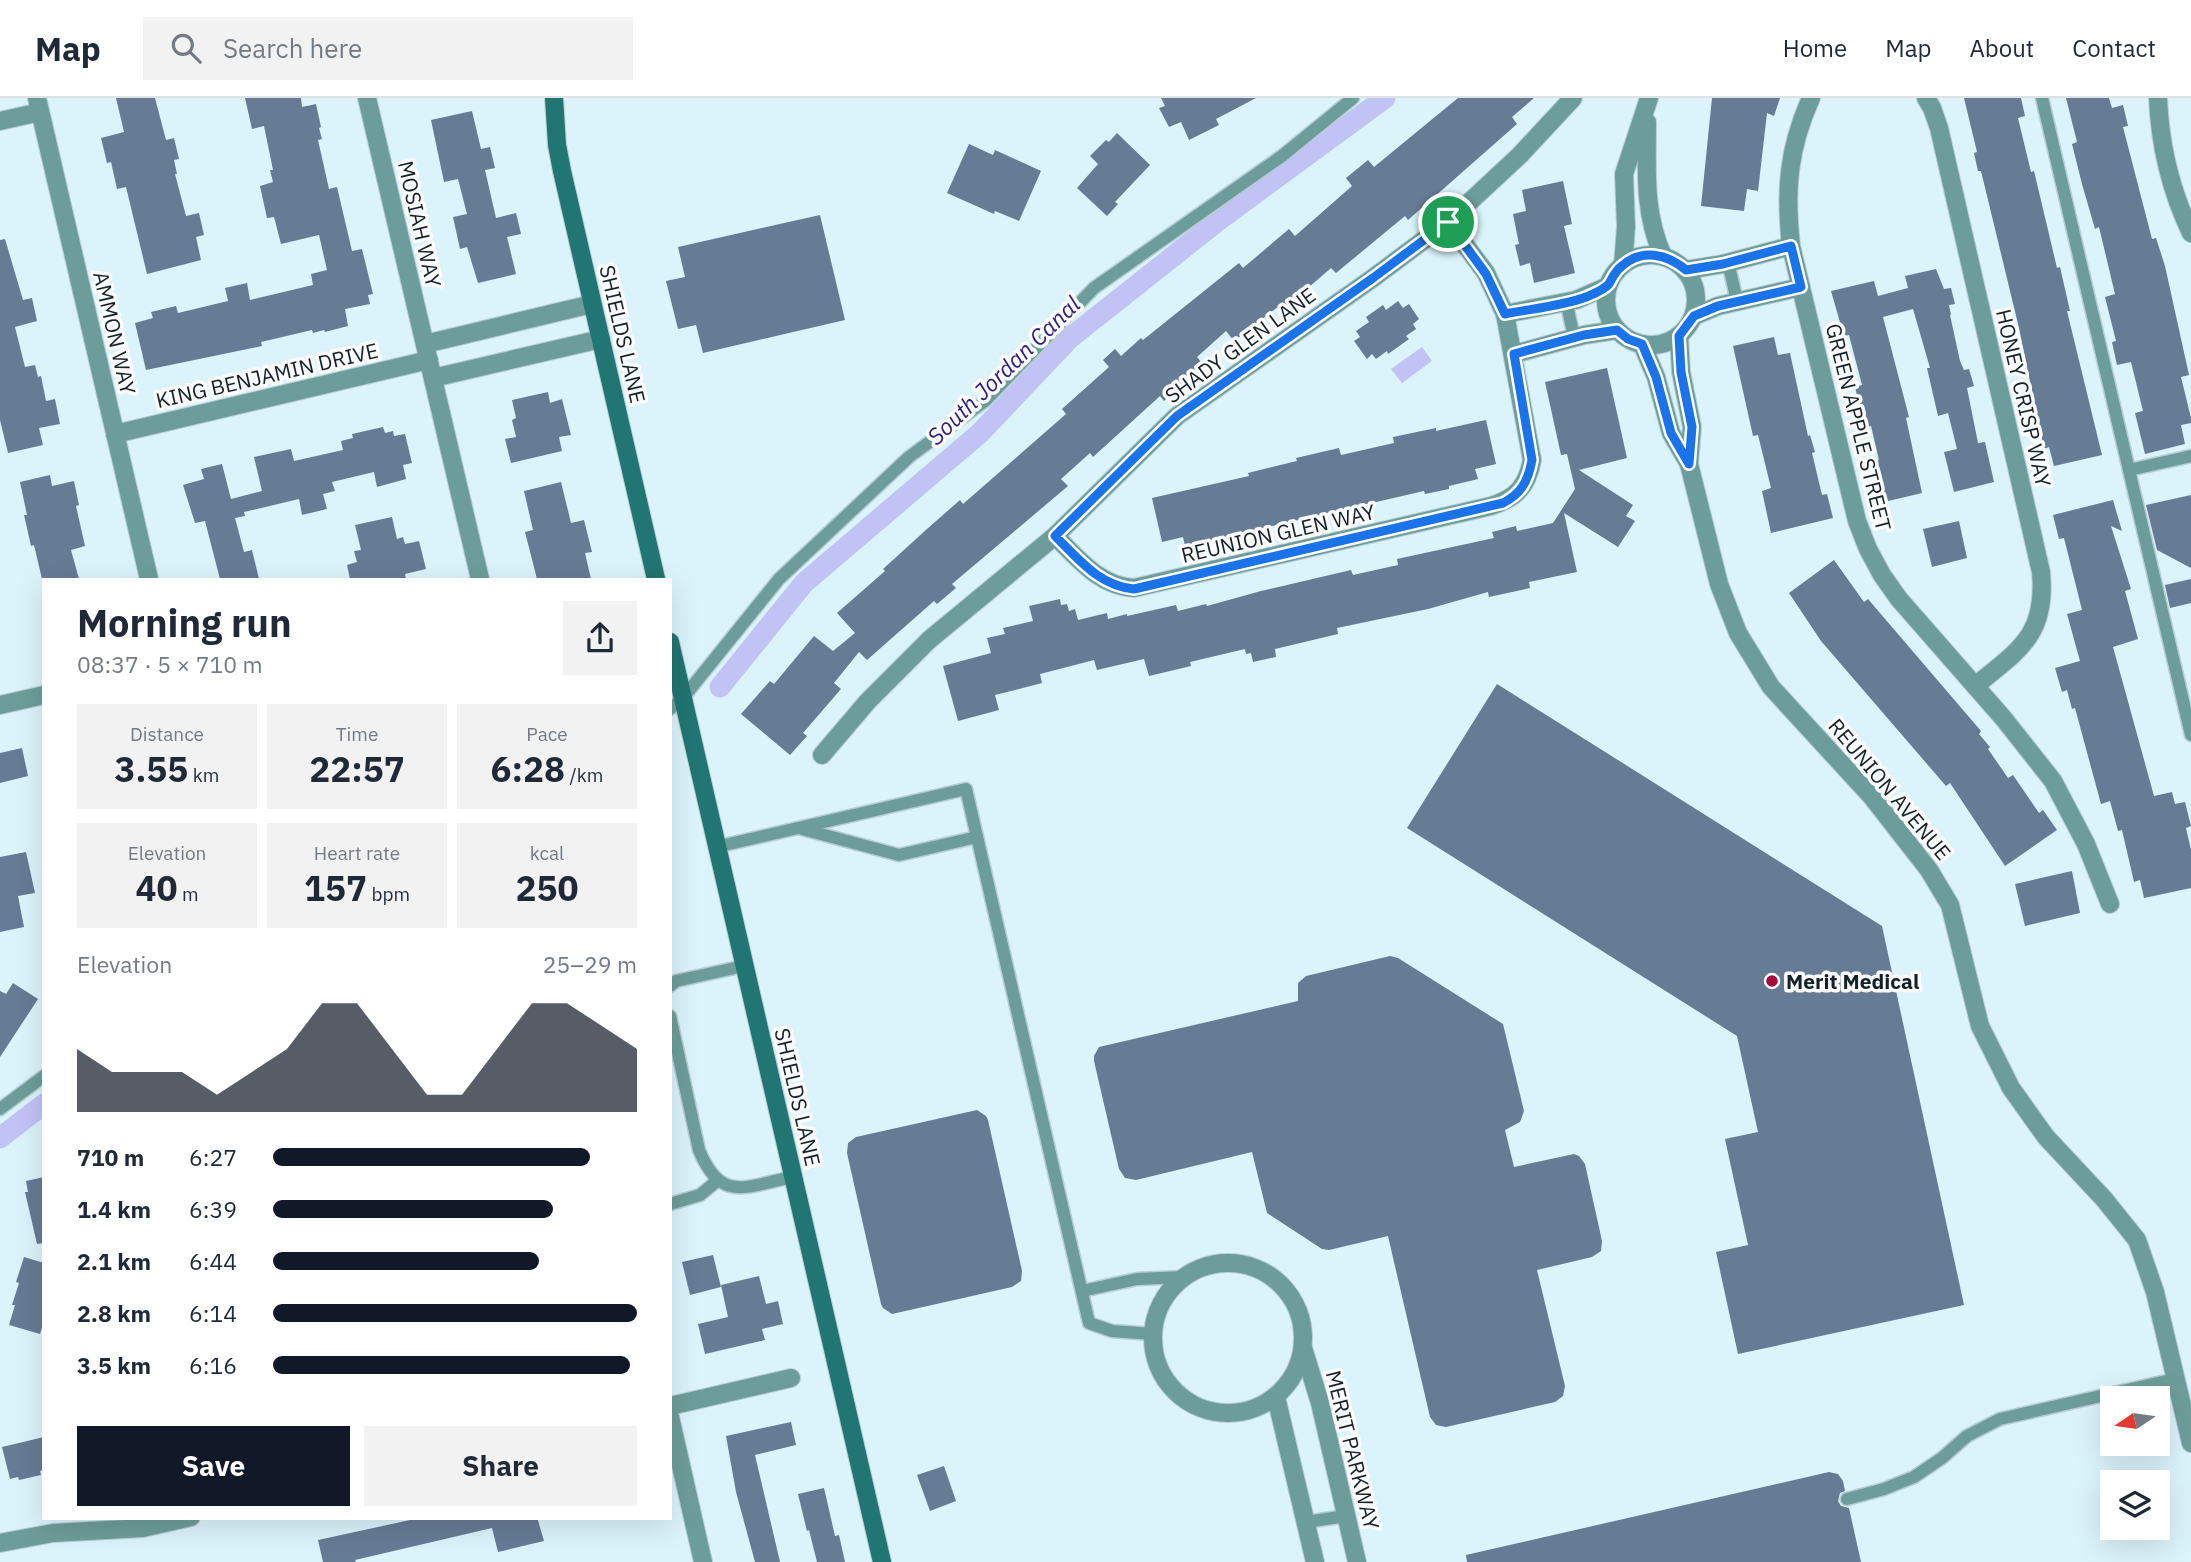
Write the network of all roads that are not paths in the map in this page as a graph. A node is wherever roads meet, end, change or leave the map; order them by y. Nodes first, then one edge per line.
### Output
1 (367, 98) edge
2 (554, 98) edge
3 (1353, 98) edge
4 (1573, 98) edge
5 (1811, 98) edge
6 (1926, 98) edge
7 (2042, 98) edge
8 (2158, 98) edge
9 (1648, 101) edge
10 (38, 105) edge
11 (0, 121) edge
12 (1448, 222) junction
13 (2191, 233) edge
14 (1791, 246) junction
15 (1663, 256) junction
16 (1728, 262) junction
17 (1623, 265) junction
18 (1686, 270) junction
19 (1608, 286) junction
20 (1801, 287) junction
21 (1737, 301) junction
22 (1566, 302) junction
23 (592, 304) junction
24 (1505, 314) junction
25 (1694, 316) junction
26 (1617, 330) junction
27 (1679, 336) junction
28 (1574, 337) junction
29 (601, 339) junction
30 (1642, 344) junction
31 (427, 352) junction
32 (1514, 354) junction
33 (433, 378) junction
34 (115, 434) junction
35 (2191, 456) edge
36 (1689, 464) junction
37 (2129, 470) junction
38 (1055, 536) junction
39 (149, 578) edge
40 (480, 578) edge
41 (656, 578) edge
42 (672, 659) edge
43 (1975, 686) junction
44 (42, 695) edge
45 (677, 703) edge
46 (0, 705) edge
47 (2191, 735) edge
48 (822, 755) dead end
49 (799, 828) junction
50 (976, 837) junction
51 (716, 847) junction
52 (2110, 904) dead end
53 (744, 966) junction
54 (672, 984) edge
55 (672, 1025) edge
56 (42, 1078) edge
57 (0, 1109) edge
58 (793, 1177) junction
59 (717, 1181) junction
60 (672, 1203) edge
61 (1183, 1277) junction
62 (1082, 1291) junction
63 (1153, 1334) junction
64 (1303, 1349) junction
65 (791, 1378) dead end
66 (2175, 1379) junction
67 (1276, 1397) junction
68 (672, 1406) edge
69 (672, 1426) edge
70 (2191, 1443) edge
71 (1847, 1499) dead end
72 (1346, 1516) junction
73 (178, 1520) edge
74 (1306, 1522) junction
75 (0, 1543) edge
76 (703, 1562) edge
77 (882, 1562) edge
78 (1315, 1562) edge
79 (1357, 1562) edge

1 - 31 street, MOSIAH WAY
2 - 23 main road, SHIELDS LANE
3 - 45 lane
4 - 12 street, SHADY GLEN LANE
5 - 14 street, GREEN APPLE STREET
6 - 43 street, HONEY CRISP WAY
7 - 37 lane
8 - 13 street
9 - 15 street
9 - 17 street
10 - 11 street
10 - 34 street, AMMON WAY
12 - 24 street
12 - 38 street, SHADY GLEN LANE
14 - 16 street
14 - 20 street, GREEN APPLE STREET
15 - 17 street
15 - 18 street
16 - 18 street
16 - 21 lane
17 - 19 street
18 - 25 street
19 - 22 street
19 - 26 street
20 - 21 street
20 - 43 street, GREEN APPLE STREET
21 - 25 street
22 - 24 street
22 - 28 lane
23 - 29 main road, SHIELDS LANE
23 - 31 street, KING BENJAMIN DRIVE
24 - 32 street
25 - 27 street
26 - 28 street
26 - 30 street
27 - 30 street
27 - 36 street, REUNION AVENUE
28 - 32 street
29 - 33 street
29 - 41 main road, SHIELDS LANE
30 - 36 street, REUNION AVENUE
31 - 33 street, MOSIAH WAY
31 - 34 street, KING BENJAMIN DRIVE
32 - 38 street, REUNION GLEN WAY
33 - 40 street, MOSIAH WAY
34 - 39 street, AMMON WAY
35 - 37 lane
36 - 66 street, REUNION AVENUE
37 - 47 lane
38 - 48 street, SHADY GLEN LANE
42 - 45 main road, SHIELDS LANE
43 - 52 street, GREEN APPLE STREET
44 - 46 street
45 - 51 main road, SHIELDS LANE
49 - 50 lane
49 - 50 lane
49 - 51 lane
50 - 62 lane
51 - 53 main road, SHIELDS LANE
53 - 54 lane
53 - 58 main road, SHIELDS LANE
55 - 59 lane
56 - 57 lane
58 - 59 lane
58 - 77 main road, SHIELDS LANE
59 - 60 lane
61 - 62 lane
61 - 63 street, MERIT PARKWAY
61 - 64 street, MERIT PARKWAY
62 - 63 lane
63 - 67 street, MERIT PARKWAY
64 - 67 street, MERIT PARKWAY
64 - 72 street, MERIT PARKWAY
65 - 68 street
66 - 70 street, REUNION AVENUE
66 - 71 lane
67 - 74 street
69 - 76 street
72 - 74 lane
72 - 79 street, MERIT PARKWAY
73 - 75 street
74 - 78 street

